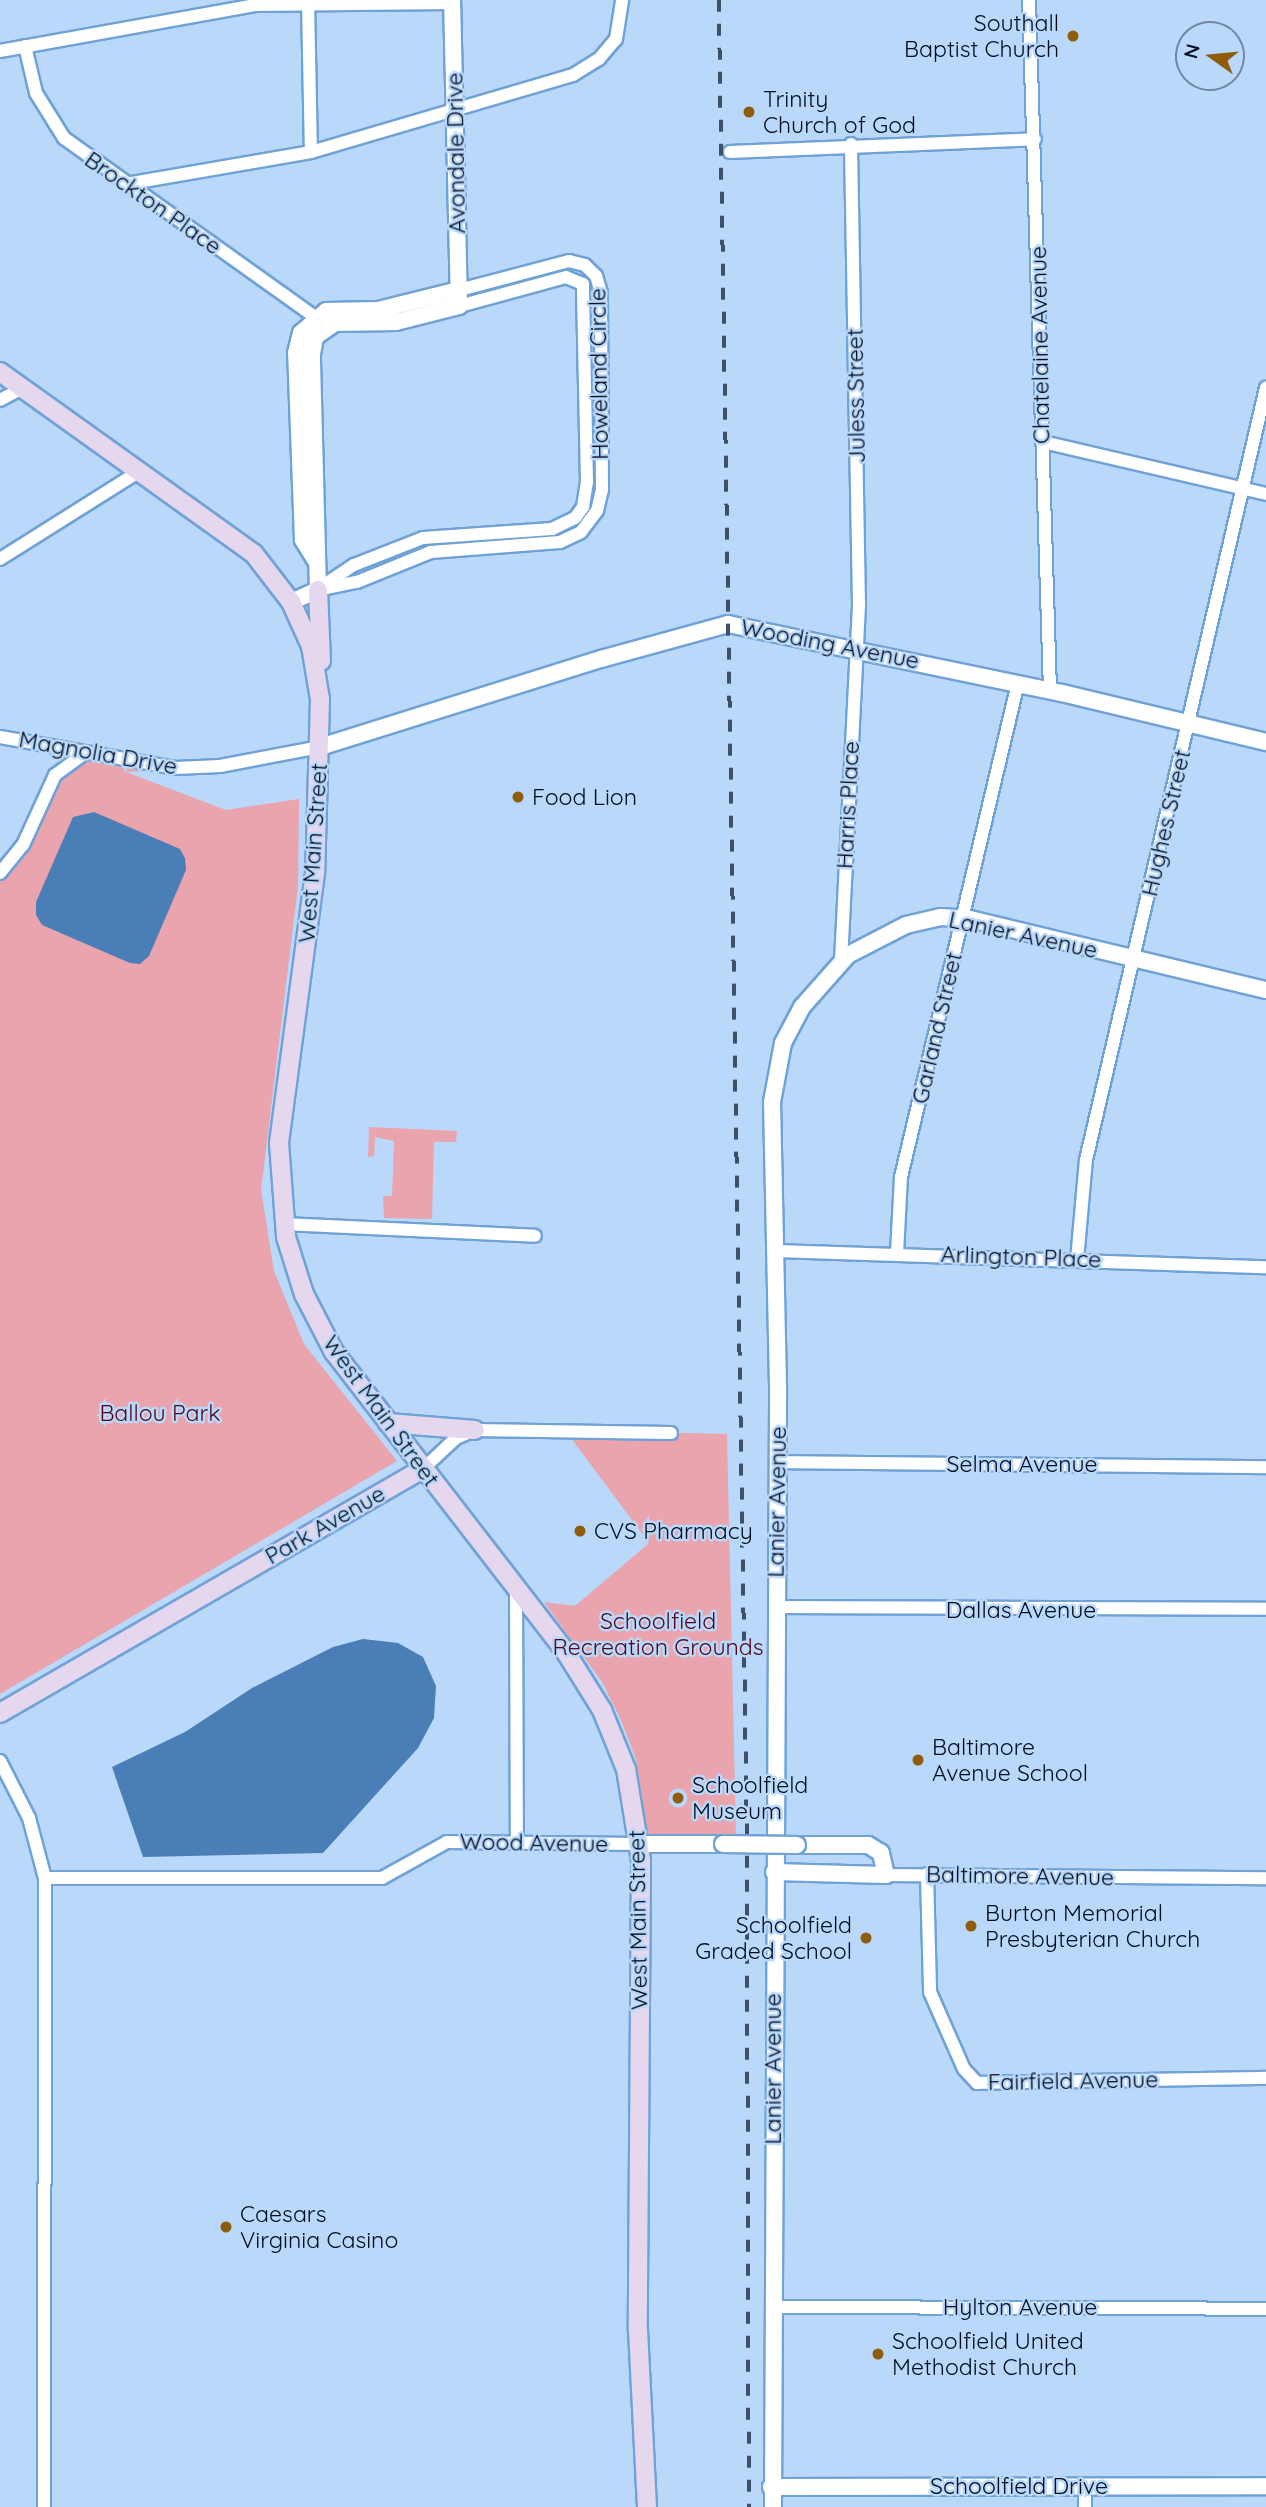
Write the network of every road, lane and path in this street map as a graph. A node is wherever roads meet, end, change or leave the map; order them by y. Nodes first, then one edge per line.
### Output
1 (622, 0) edge
2 (1029, 0) edge
3 (308, 1) edge
4 (452, 1) edge
5 (25, 46) junction
6 (0, 51) edge
7 (454, 110) junction
8 (1035, 139) junction
9 (851, 144) junction
10 (311, 152) junction
11 (730, 152) dead end
12 (126, 184) junction
13 (538, 268) junction
14 (539, 284) junction
15 (459, 298) junction
16 (585, 317) junction
17 (601, 317) junction
18 (320, 321) junction
19 (0, 372) edge
20 (23, 388) junction
21 (1266, 388) edge
22 (0, 400) edge
23 (1043, 442) junction
24 (140, 471) junction
25 (587, 482) junction
26 (601, 482) junction
27 (1243, 488) junction
28 (1266, 494) edge
29 (543, 530) junction
30 (478, 533) junction
31 (414, 541) junction
32 (543, 544) junction
33 (480, 548) junction
34 (417, 556) junction
35 (0, 559) edge
36 (318, 590) junction
37 (291, 602) junction
38 (858, 649) junction
39 (1018, 683) junction
40 (1050, 690) junction
41 (320, 699) junction
42 (1189, 724) junction
43 (0, 737) edge
44 (1266, 742) edge
45 (320, 747) junction
46 (85, 753) junction
47 (0, 873) edge
48 (962, 918) junction
49 (1135, 958) junction
50 (841, 961) junction
51 (1266, 990) edge
52 (284, 1224) junction
53 (535, 1236) dead end
54 (775, 1251) junction
55 (897, 1253) junction
56 (1077, 1261) junction
57 (1266, 1267) edge
58 (388, 1423) junction
59 (475, 1430) junction
60 (671, 1433) dead end
61 (777, 1462) junction
62 (1266, 1467) edge
63 (423, 1469) junction
64 (516, 1589) junction
65 (775, 1607) junction
66 (1266, 1609) edge
67 (0, 1713) edge
68 (0, 1761) edge
69 (517, 1842) junction
70 (640, 1844) junction
71 (774, 1872) junction
72 (927, 1874) junction
73 (886, 1875) junction
74 (44, 1878) junction
75 (1266, 1878) edge
76 (1266, 2078) edge
77 (774, 2307) junction
78 (1266, 2309) edge
79 (1085, 2486) junction
80 (1266, 2486) edge
81 (772, 2487) junction
82 (44, 2507) edge
83 (647, 2507) edge
84 (773, 2507) edge
85 (1085, 2507) edge

1 - 7 street
2 - 8 street, Chatelaine Avenue
3 - 4 street
3 - 5 street
3 - 10 street
4 - 7 street, Avondale Drive
5 - 6 street
5 - 12 street, Brockton Place
7 - 10 street
7 - 15 street, Avondale Drive
8 - 9 street
8 - 23 street, Chatelaine Avenue
9 - 11 street
9 - 38 street, Juless Street
10 - 12 street
12 - 18 street, Brockton Place
13 - 14 street
13 - 15 street, Howeland Circle
13 - 17 street, Howeland Circle
14 - 15 street, Howeland Circle
14 - 16 street, Howeland Circle
15 - 18 street, Howeland Circle
16 - 17 street
16 - 25 street, Howeland Circle
17 - 26 street, Howeland Circle
18 - 36 street
19 - 20 main road, West Main Street
20 - 22 street
20 - 24 main road, West Main Street
21 - 27 street, Hughes Street
23 - 27 street
23 - 40 street, Chatelaine Avenue
24 - 35 street
24 - 37 main road, West Main Street
25 - 26 street
25 - 29 street, Howeland Circle
26 - 32 street, Howeland Circle
27 - 28 street
27 - 42 street, Hughes Street
29 - 30 street, Howeland Circle
29 - 32 street
30 - 31 street, Howeland Circle
30 - 33 street
31 - 34 street
31 - 36 street, Howeland Circle
32 - 33 street, Howeland Circle
33 - 34 street, Howeland Circle
34 - 36 street, Howeland Circle
36 - 37 street, Howeland Circle
36 - 41 main road
37 - 41 main road, West Main Street
38 - 39 street, Wooding Avenue
38 - 45 street, Wooding Avenue
38 - 50 street, Harris Place
39 - 40 street, Wooding Avenue
39 - 48 street, Garland Street
40 - 42 street, Wooding Avenue
41 - 45 main road, West Main Street
42 - 44 street, Wooding Avenue
42 - 49 street, Hughes Street
43 - 46 street, Magnolia Drive
45 - 46 street, Magnolia Drive
45 - 52 main road, West Main Street
46 - 47 street
48 - 49 street, Lanier Avenue
48 - 50 street, Lanier Avenue
48 - 55 street, Garland Street
49 - 51 street, Lanier Avenue
49 - 56 street, Hughes Street
50 - 54 street, Lanier Avenue
52 - 53 street
52 - 58 main road, West Main Street
54 - 55 street, Arlington Place
54 - 61 street, Lanier Avenue
55 - 56 street, Arlington Place
56 - 57 street, Arlington Place
58 - 59 main road
58 - 63 main road, West Main Street
59 - 60 street
59 - 63 street, Park Avenue
61 - 62 street, Selma Avenue
61 - 65 street, Lanier Avenue
63 - 64 main road, West Main Street
63 - 67 main road, Park Avenue
64 - 69 street
64 - 70 main road, West Main Street
65 - 66 street, Dallas Avenue
65 - 71 street, Lanier Avenue
68 - 74 street
69 - 70 street, Wood Avenue
69 - 74 street, Wood Avenue
70 - 73 street, Wood Avenue, bridge
70 - 83 main road, West Main Street
71 - 73 street, Baltimore Avenue
71 - 77 street, Lanier Avenue
72 - 73 street, Baltimore Avenue
72 - 75 street, Baltimore Avenue
72 - 76 street, Fairfield Avenue
74 - 82 street
77 - 78 street, Hylton Avenue
77 - 81 street, Lanier Avenue
79 - 80 street, Schoolfield Drive
79 - 81 street, Schoolfield Drive
79 - 85 street
81 - 84 street, Lanier Avenue

